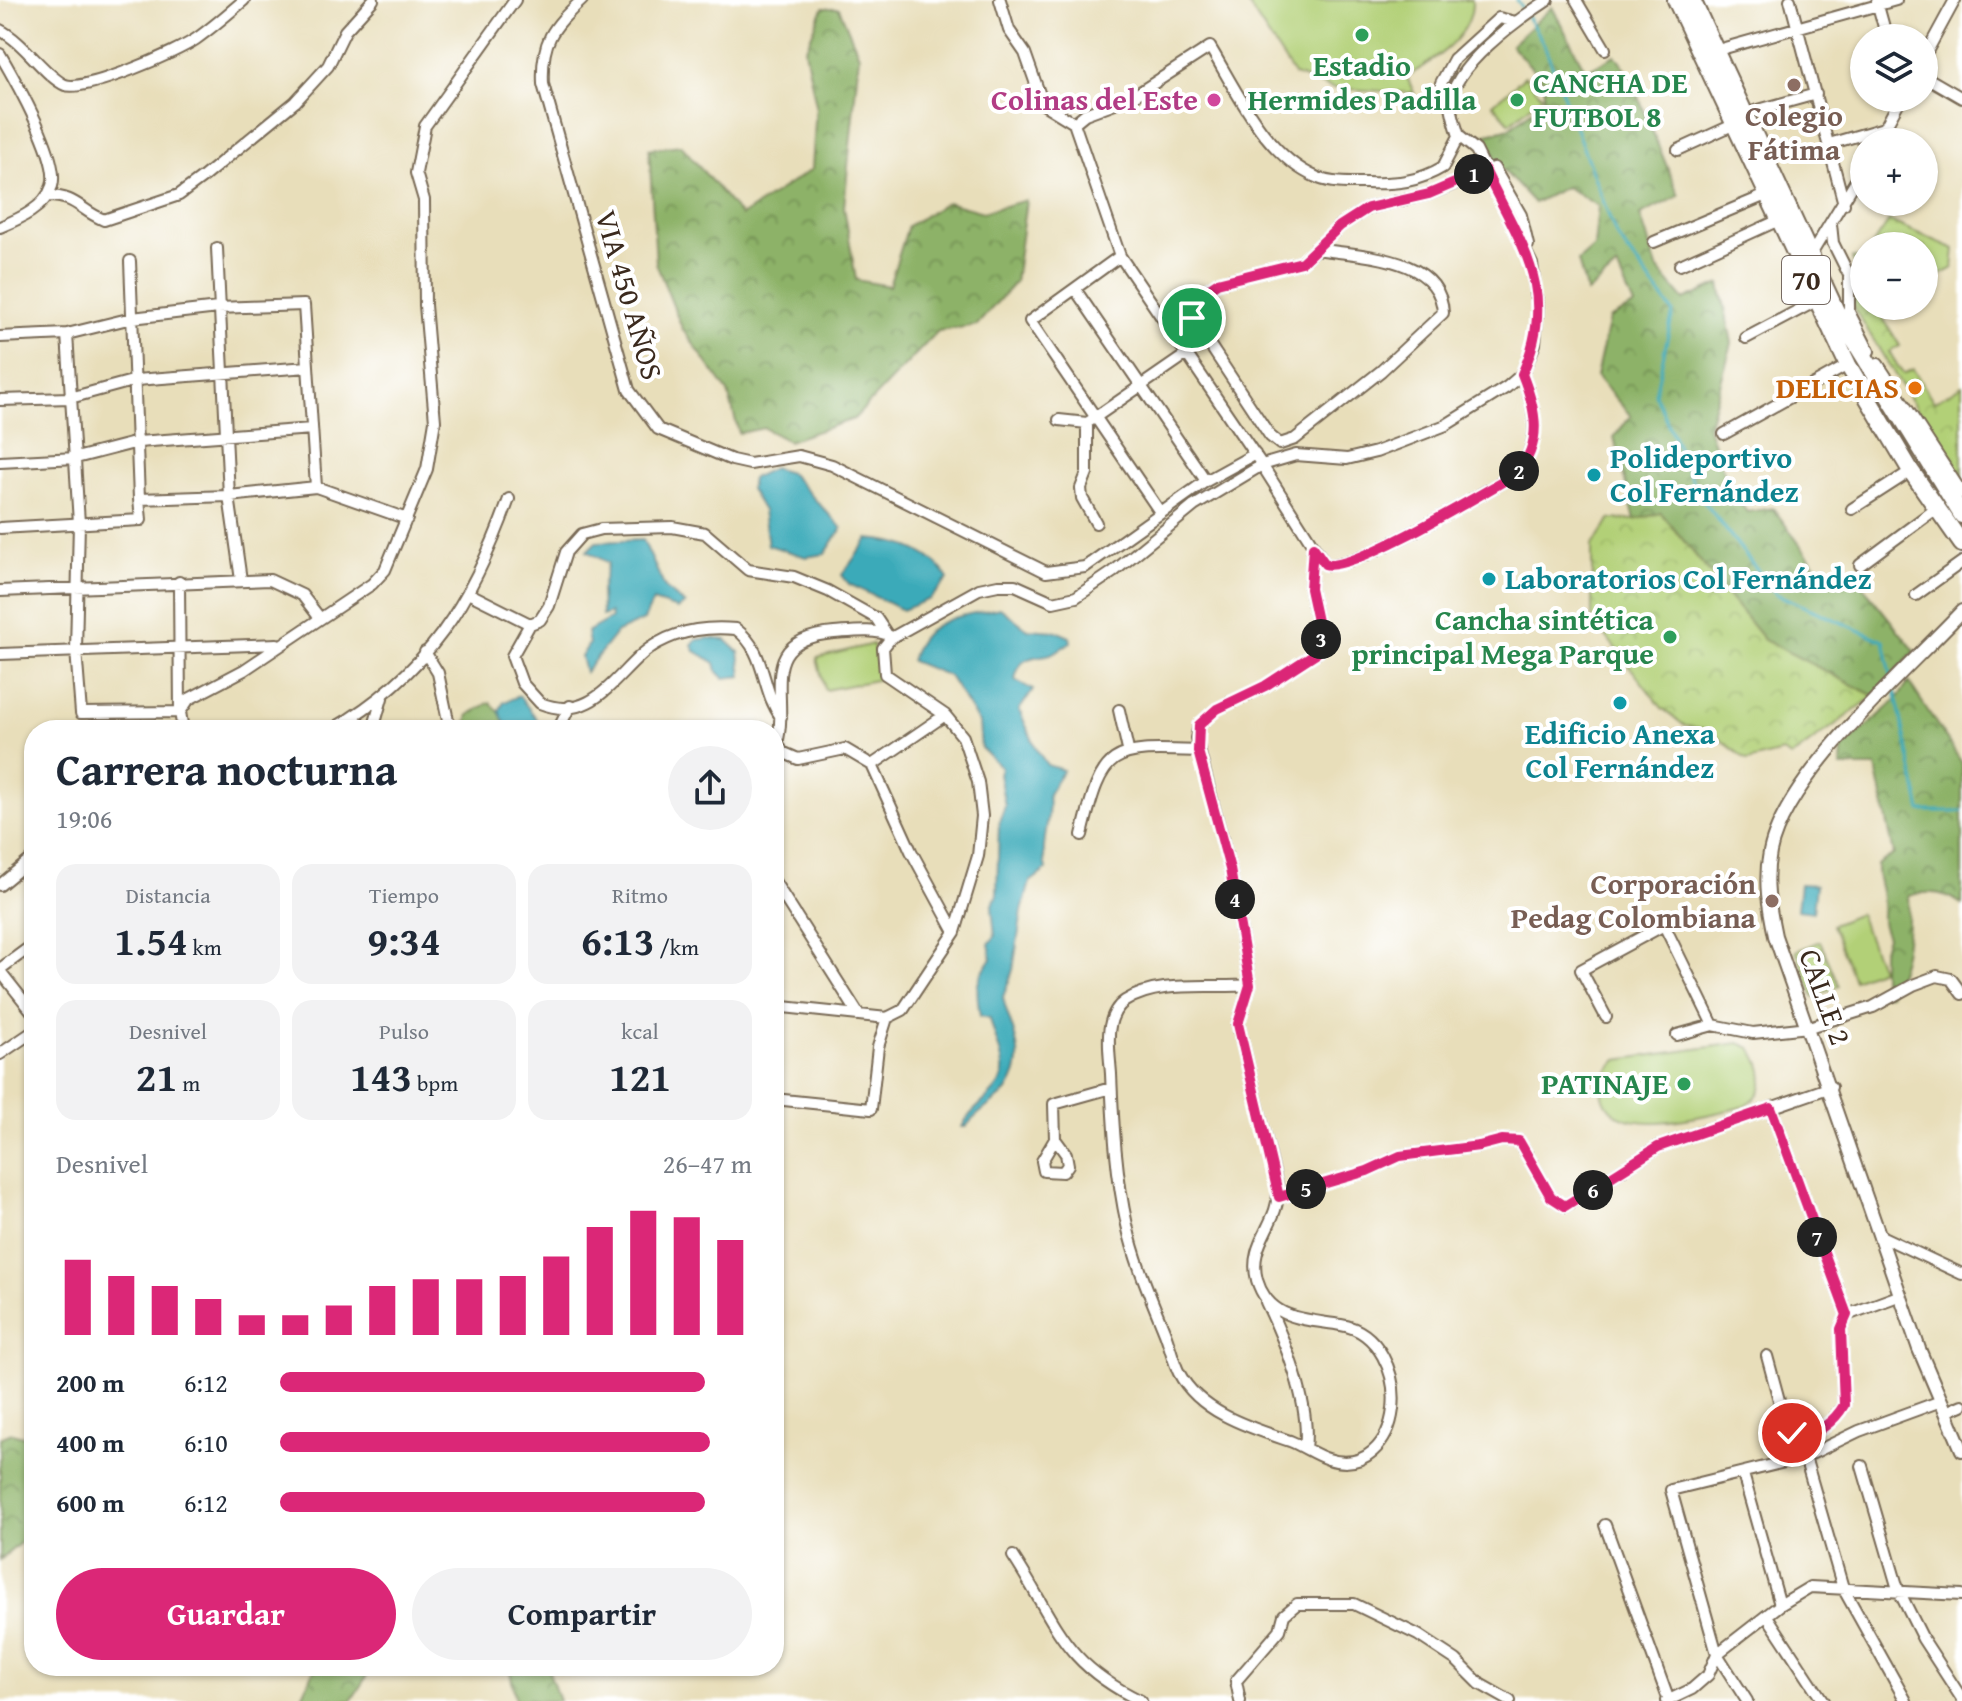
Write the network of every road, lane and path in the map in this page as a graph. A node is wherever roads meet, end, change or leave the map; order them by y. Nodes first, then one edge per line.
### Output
1 (244, 0) edge
2 (373, 0) edge
3 (515, 0) edge
4 (582, 0) edge
5 (1000, 0) edge
6 (1548, 0) edge
7 (1576, 0) edge
8 (1676, 0) edge
9 (1692, 0) edge
10 (1790, 0) edge
11 (1896, 0) edge
12 (1877, 2) edge
13 (1950, 3) edge
14 (1519, 20) junction
15 (1883, 24) edge
16 (1938, 28) edge
17 (1799, 29) junction
18 (0, 30) edge
19 (1605, 49) dead end
20 (1714, 51) junction
21 (0, 54) edge
22 (1938, 84) edge
23 (1816, 94) junction
24 (1962, 98) edge
25 (1451, 102) junction
26 (1893, 112) edge
27 (1740, 119) junction
28 (1074, 123) junction
29 (1884, 128) edge
30 (1459, 136) junction
31 (1850, 138) edge
32 (1829, 144) junction
33 (1678, 150) dead end
34 (1443, 167) junction
35 (1485, 170) junction
36 (1452, 183) junction
37 (1850, 193) edge
38 (1766, 195) junction
39 (47, 196) junction
40 (1844, 204) junction
41 (1777, 221) junction
42 (1831, 224) junction
43 (0, 227) edge
44 (1330, 234) junction
45 (1654, 242) dead end
46 (217, 248) dead end
47 (1316, 249) junction
48 (1343, 253) junction
49 (1839, 253) junction
50 (1120, 256) junction
51 (1808, 259) junction
52 (130, 261) dead end
53 (1680, 265) dead end
54 (1075, 289) junction
55 (1816, 301) junction
56 (218, 308) junction
57 (132, 318) junction
58 (67, 334) junction
59 (0, 337) edge
60 (1746, 338) dead end
61 (1187, 354) junction
62 (1848, 365) junction
63 (308, 367) junction
64 (222, 371) junction
65 (1522, 374) junction
66 (136, 380) junction
67 (1141, 385) junction
68 (70, 398) junction
69 (0, 400) edge
70 (1059, 420) dead end
71 (1092, 420) junction
72 (312, 429) junction
73 (225, 433) junction
74 (1724, 434) dead end
75 (138, 442) junction
76 (1255, 454) junction
77 (76, 458) junction
78 (0, 462) edge
79 (1262, 465) junction
80 (1911, 471) junction
81 (1206, 481) junction
82 (316, 487) junction
83 (1962, 493) edge
84 (229, 496) junction
85 (139, 499) junction
86 (509, 499) dead end
87 (1937, 508) junction
88 (1852, 509) dead end
89 (1160, 512) junction
90 (1962, 515) edge
91 (407, 519) junction
92 (79, 523) junction
93 (1096, 523) dead end
94 (0, 528) edge
95 (1962, 544) edge
96 (1313, 547) junction
97 (1962, 562) edge
98 (1860, 565) dead end
99 (241, 580) junction
100 (179, 582) junction
101 (79, 586) junction
102 (0, 591) edge
103 (470, 594) junction
104 (1916, 595) dead end
105 (1962, 611) edge
106 (319, 617) junction
107 (530, 624) junction
108 (888, 635) junction
109 (279, 644) junction
110 (179, 647) junction
111 (76, 650) junction
112 (425, 652) junction
113 (0, 654) edge
114 (382, 698) junction
115 (570, 706) junction
116 (1119, 710) dead end
117 (180, 712) junction
118 (945, 715) junction
119 (353, 717) junction
120 (781, 717) junction
121 (181, 720) edge
122 (348, 720) edge
123 (356, 720) edge
124 (376, 720) edge
125 (448, 720) edge
126 (563, 720) edge
127 (781, 720) edge
128 (1128, 750) junction
129 (1198, 751) junction
130 (784, 753) edge
131 (872, 765) junction
132 (1082, 835) dead end
133 (24, 865) edge
134 (0, 885) edge
135 (784, 897) edge
136 (955, 932) junction
137 (24, 952) edge
138 (0, 970) edge
139 (1250, 985) junction
140 (1962, 994) edge
141 (24, 1001) edge
142 (784, 1007) edge
143 (859, 1015) junction
144 (1606, 1017) dead end
145 (887, 1018) junction
146 (1713, 1025) junction
147 (1809, 1027) junction
148 (1677, 1035) dead end
149 (24, 1038) edge
150 (0, 1054) edge
151 (1831, 1087) junction
152 (1111, 1088) junction
153 (784, 1100) edge
154 (1771, 1108) junction
155 (1055, 1139) dead end
156 (1279, 1197) junction
157 (1883, 1237) junction
158 (1962, 1274) edge
159 (1260, 1289) junction
160 (1901, 1295) junction
161 (1847, 1315) junction
162 (1767, 1356) dead end
163 (1962, 1405) edge
164 (1944, 1407) junction
165 (1305, 1448) junction
166 (1962, 1450) edge
167 (1805, 1457) junction
168 (1862, 1466) dead end
169 (1743, 1474) junction
170 (1605, 1525) dead end
171 (1013, 1556) dead end
172 (1843, 1588) junction
173 (1898, 1589) junction
174 (1962, 1595) edge
175 (1780, 1605) junction
176 (1767, 1616) junction
177 (1717, 1654) junction
178 (1962, 1699) edge
179 (1141, 1701) edge
180 (1240, 1701) edge
181 (1510, 1701) edge
182 (1668, 1701) edge
183 (1747, 1701) edge
184 (1823, 1701) edge
185 (1906, 1701) edge

1 - 18 street
2 - 39 street
3 - 91 street
4 - 89 street, VIA 450 AÑOS
5 - 28 street
6 - 14 street
7 - 19 street
8 - 27 main road, 70
9 - 20 main road, 70
10 - 17 street
11 - 12 street
12 - 15 street
12 - 17 street
13 - 16 street
14 - 25 street
14 - 25 street
17 - 20 street
17 - 23 street
20 - 27 main road, 70
21 - 39 street
22 - 24 street
23 - 27 street
23 - 32 street
25 - 30 street
26 - 29 street
27 - 33 street
27 - 38 main road, 70
27 - 51 main road, 70
28 - 34 street
28 - 50 street
30 - 34 street
30 - 35 street
31 - 32 street
32 - 40 street
34 - 36 street
35 - 36 street
35 - 65 street
36 - 44 street
37 - 40 street
38 - 41 main road, 70
38 - 45 street
39 - 43 street
40 - 42 street
41 - 51 main road, 70
41 - 53 street
42 - 49 street
42 - 51 street
44 - 47 street
44 - 48 street
46 - 56 street
47 - 48 street
47 - 48 street
49 - 51 street
49 - 83 street
50 - 54 street
50 - 61 street
51 - 55 main road, 70
51 - 90 main road, 70
52 - 57 street
54 - 67 street
54 - 71 street
55 - 60 street
55 - 62 main road, 70
56 - 57 street
56 - 63 street
56 - 64 street
57 - 58 street
57 - 66 street
58 - 59 street
58 - 68 street
61 - 67 street
61 - 76 street
62 - 74 street
62 - 80 main road, 70
63 - 64 street
63 - 72 street
64 - 66 street
64 - 73 street
65 - 79 street
65 - 96 street
66 - 68 street
66 - 75 street
67 - 71 street
67 - 81 street
68 - 69 street
68 - 77 street
70 - 71 street
71 - 89 street
71 - 93 street
72 - 73 street
72 - 82 street
73 - 75 street
73 - 84 street
75 - 77 street
75 - 85 street
76 - 79 street
76 - 81 street
77 - 78 street
77 - 92 street
79 - 96 street
79 - 108 street
80 - 87 main road, 70
80 - 88 street
81 - 89 street
82 - 84 street
82 - 91 street
84 - 85 street
84 - 99 street
85 - 92 street
86 - 103 street
87 - 95 main road, 70
87 - 98 street
91 - 106 street
92 - 94 street
92 - 101 street
96 - 129 street
97 - 104 street
99 - 100 street
99 - 106 street
100 - 101 street
100 - 110 street
101 - 102 street
101 - 111 street
103 - 107 street
103 - 112 street
105 - 147 street, CALLE 2
106 - 109 street
107 - 108 street
107 - 115 street
108 - 118 street
108 - 120 street
109 - 110 street
109 - 117 street
110 - 111 street
110 - 117 street
111 - 113 street
111 - 117 street
112 - 114 street
112 - 125 street
114 - 119 street
114 - 124 street
115 - 120 street
115 - 126 street
116 - 128 street
117 - 121 street
118 - 131 street
118 - 136 street
119 - 122 street
119 - 123 street
120 - 127 street
128 - 129 street
128 - 132 street
129 - 139 street
130 - 131 street
131 - 136 street
133 - 134 street
135 - 143 street
136 - 145 street
137 - 138 street
138 - 141 street
139 - 152 street
139 - 156 street
140 - 147 street
142 - 143 street
143 - 145 street
144 - 146 street
145 - 153 street
146 - 147 street
146 - 148 street
147 - 151 street, CALLE 2
149 - 150 street
151 - 154 street
151 - 157 street, CALLE 2
152 - 155 street
152 - 165 street
154 - 156 street
154 - 161 street
156 - 159 street
157 - 158 street
157 - 160 street, CALLE 2
159 - 165 street
159 - 165 street
160 - 161 street
160 - 164 street, CALLE 2
161 - 162 street
163 - 164 street
164 - 166 street, CALLE 2
164 - 167 street
167 - 169 street
167 - 172 street
168 - 173 street
169 - 175 street
169 - 177 street
170 - 182 street
171 - 179 street
172 - 173 street
172 - 175 street
172 - 185 street
173 - 174 street
173 - 178 street
175 - 176 street
176 - 177 street
176 - 184 street
177 - 182 street
177 - 183 street
180 - 181 street

